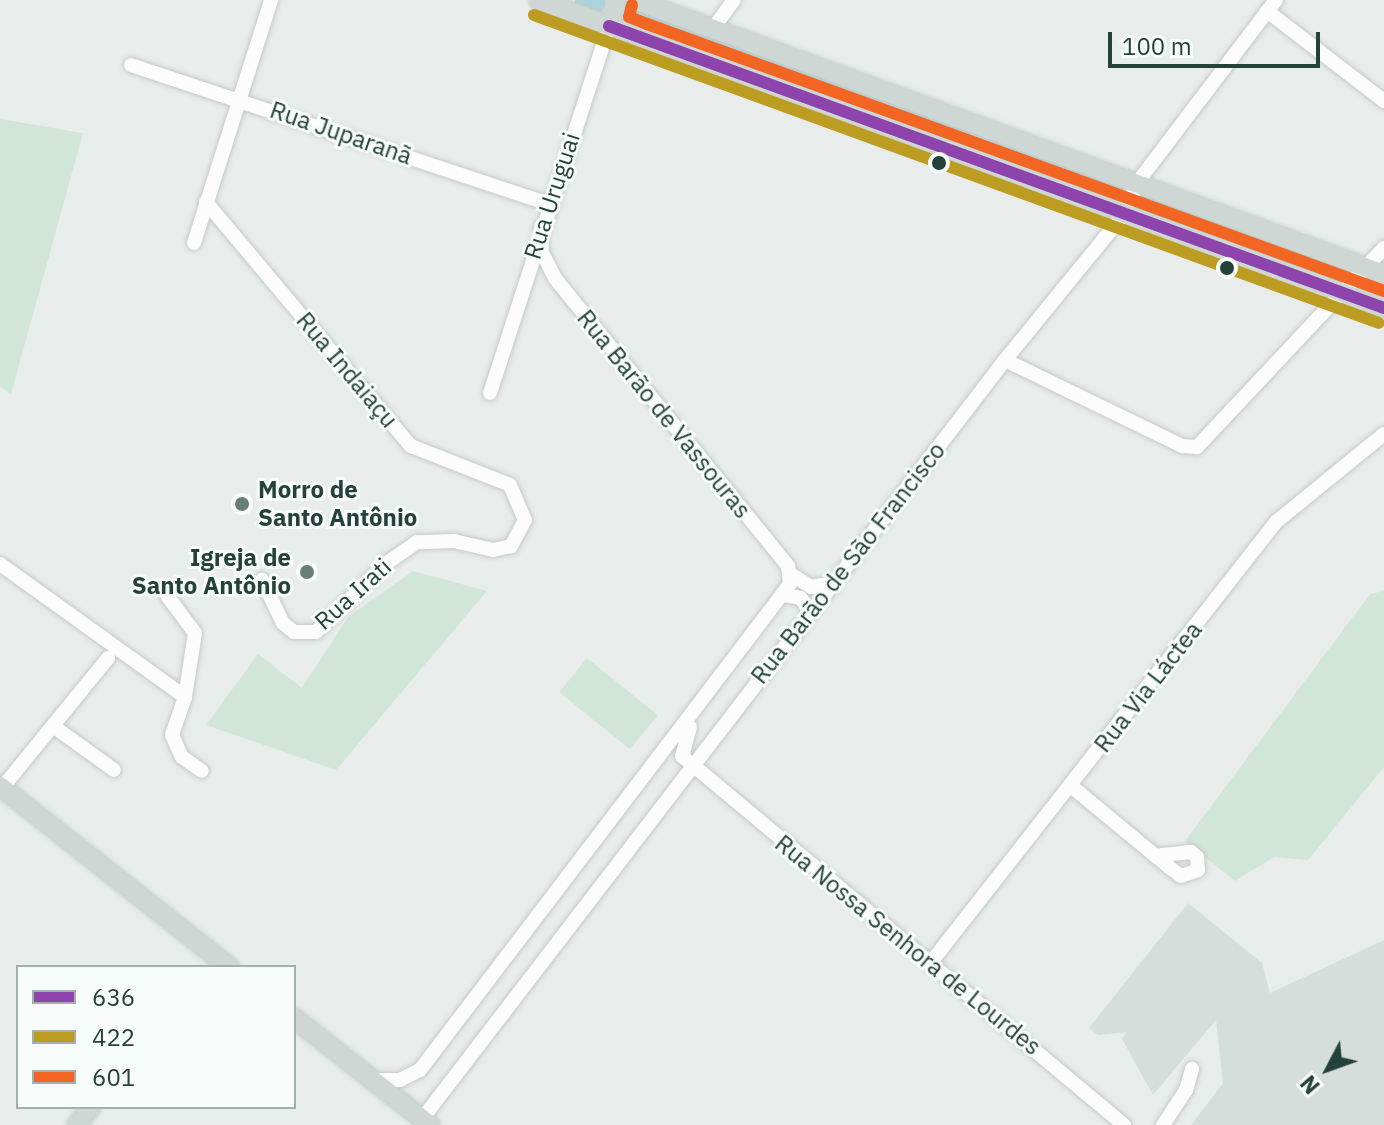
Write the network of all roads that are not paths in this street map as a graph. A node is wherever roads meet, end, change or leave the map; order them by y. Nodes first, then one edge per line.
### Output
1 (271, 0) edge
2 (539, 0) edge
3 (617, 0) edge
4 (634, 0) edge
5 (734, 0) edge
6 (1272, 5) edge
7 (609, 26) junction
8 (712, 30) junction
9 (131, 65) dead end
10 (239, 99) junction
11 (1384, 101) edge
12 (1137, 183) junction
13 (206, 202) junction
14 (549, 204) junction
15 (1124, 214) junction
16 (541, 227) junction
17 (194, 243) dead end
18 (1384, 248) edge
19 (1375, 271) edge
20 (1344, 293) junction
21 (1384, 308) edge
22 (1005, 360) junction
23 (490, 393) dead end
24 (1384, 434) edge
25 (518, 496) joint
26 (0, 564) edge
27 (792, 575) junction
28 (262, 580) dead end
29 (833, 583) junction
30 (784, 595) junction
31 (168, 597) dead end
32 (810, 612) junction
33 (108, 658) dead end
34 (185, 697) junction
35 (692, 715) junction
36 (53, 726) junction
37 (693, 765) junction
38 (114, 770) dead end
39 (202, 771) dead end
40 (1071, 786) junction
41 (1, 787) edge
42 (1155, 856) dead end
43 (205, 960) edge
44 (932, 961) junction
45 (296, 1020) edge
46 (1192, 1069) dead end
47 (373, 1080) junction
48 (89, 1109) edge
49 (423, 1123) edge
50 (77, 1125) edge
51 (1124, 1125) edge
52 (1163, 1125) edge

1 - 10 street
2 - 7 main road
3 - 7 main road, Rua Uruguai
4 - 8 main road
5 - 8 street
6 - 11 street
6 - 12 street, Rua Barão de São Francisco
7 - 14 street, Rua Uruguai
7 - 15 main road
8 - 12 main road
9 - 10 street, Rua Juparanã
10 - 13 street
10 - 14 street, Rua Juparanã
12 - 15 street, Rua Barão de São Francisco
12 - 19 main road
13 - 17 street
13 - 25 street, Rua Indaiaçu
14 - 16 street, Rua Uruguai
15 - 20 main road
15 - 22 street, Rua Barão de São Francisco
16 - 23 street, Rua Uruguai
16 - 27 street, Rua Barão de Vassouras
18 - 19 street
19 - 20 street
20 - 21 main road
20 - 22 street
22 - 29 street, Rua Barão de São Francisco
24 - 40 street, Rua Via Láctea
25 - 28 street, Rua Irati
26 - 34 street
27 - 29 street
27 - 30 street
29 - 32 street, Rua Barão de São Francisco
30 - 32 street
30 - 35 street, Rua Barão de São Francisco
31 - 34 street
32 - 37 street, Rua Barão de São Francisco
33 - 36 street
34 - 39 street
35 - 37 street
35 - 47 street, Rua Barão de São Francisco
36 - 38 street
36 - 41 street
37 - 44 street, Rua Nossa Senhora de Lourdes
37 - 49 street, Rua Barão de São Francisco
40 - 42 street
40 - 44 street, Rua Via Láctea
41 - 43 main road
44 - 51 street, Rua Nossa Senhora de Lourdes
45 - 47 main road
46 - 52 street
47 - 49 main road
48 - 50 main road

